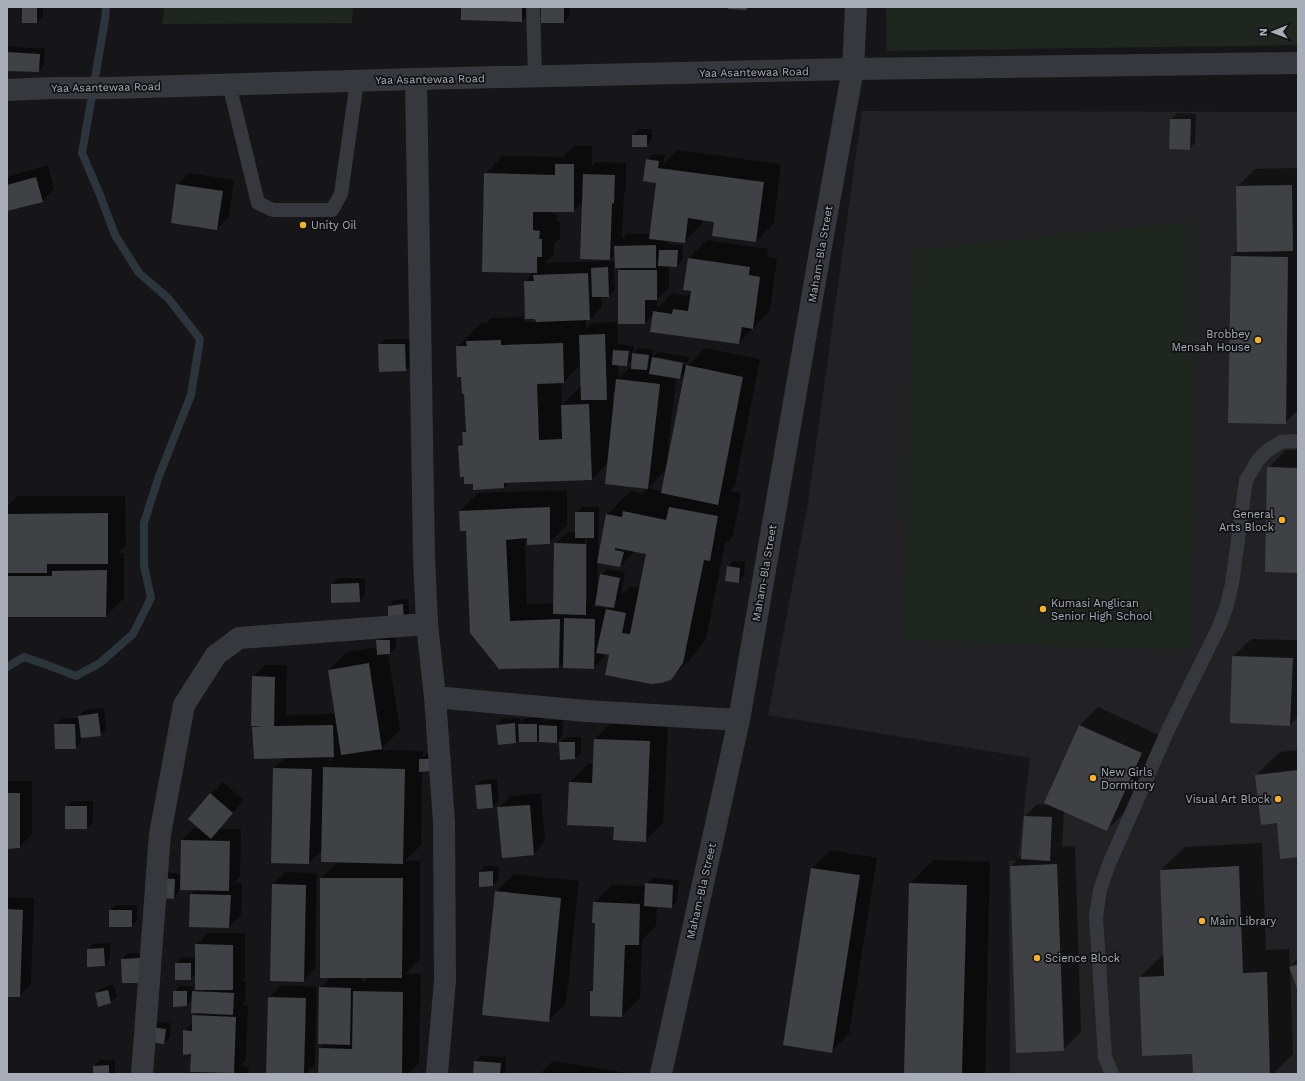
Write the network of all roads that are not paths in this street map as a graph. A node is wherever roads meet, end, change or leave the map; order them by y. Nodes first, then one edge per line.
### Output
1 (533, 7) edge
2 (856, 7) edge
3 (1298, 63) edge
4 (853, 69) junction
5 (535, 77) junction
6 (416, 79) junction
7 (357, 81) junction
8 (229, 84) junction
9 (7, 90) edge
10 (1298, 441) edge
11 (427, 624) junction
12 (435, 697) junction
13 (739, 720) junction
14 (142, 1074) edge
15 (438, 1074) edge
16 (661, 1074) edge
17 (1112, 1074) edge

1 - 5 lane
2 - 4 street, Maham-Bla Street
3 - 4 street, Yaa Asantewaa Road
4 - 5 street, Yaa Asantewaa Road
4 - 13 street, Maham-Bla Street
5 - 6 street, Yaa Asantewaa Road
6 - 7 street, Yaa Asantewaa Road
6 - 11 street
7 - 8 street, Yaa Asantewaa Road
7 - 8 lane
8 - 9 street, Yaa Asantewaa Road
10 - 17 lane
11 - 12 street
11 - 14 street
12 - 13 street
12 - 15 street
13 - 16 street, Maham-Bla Street

